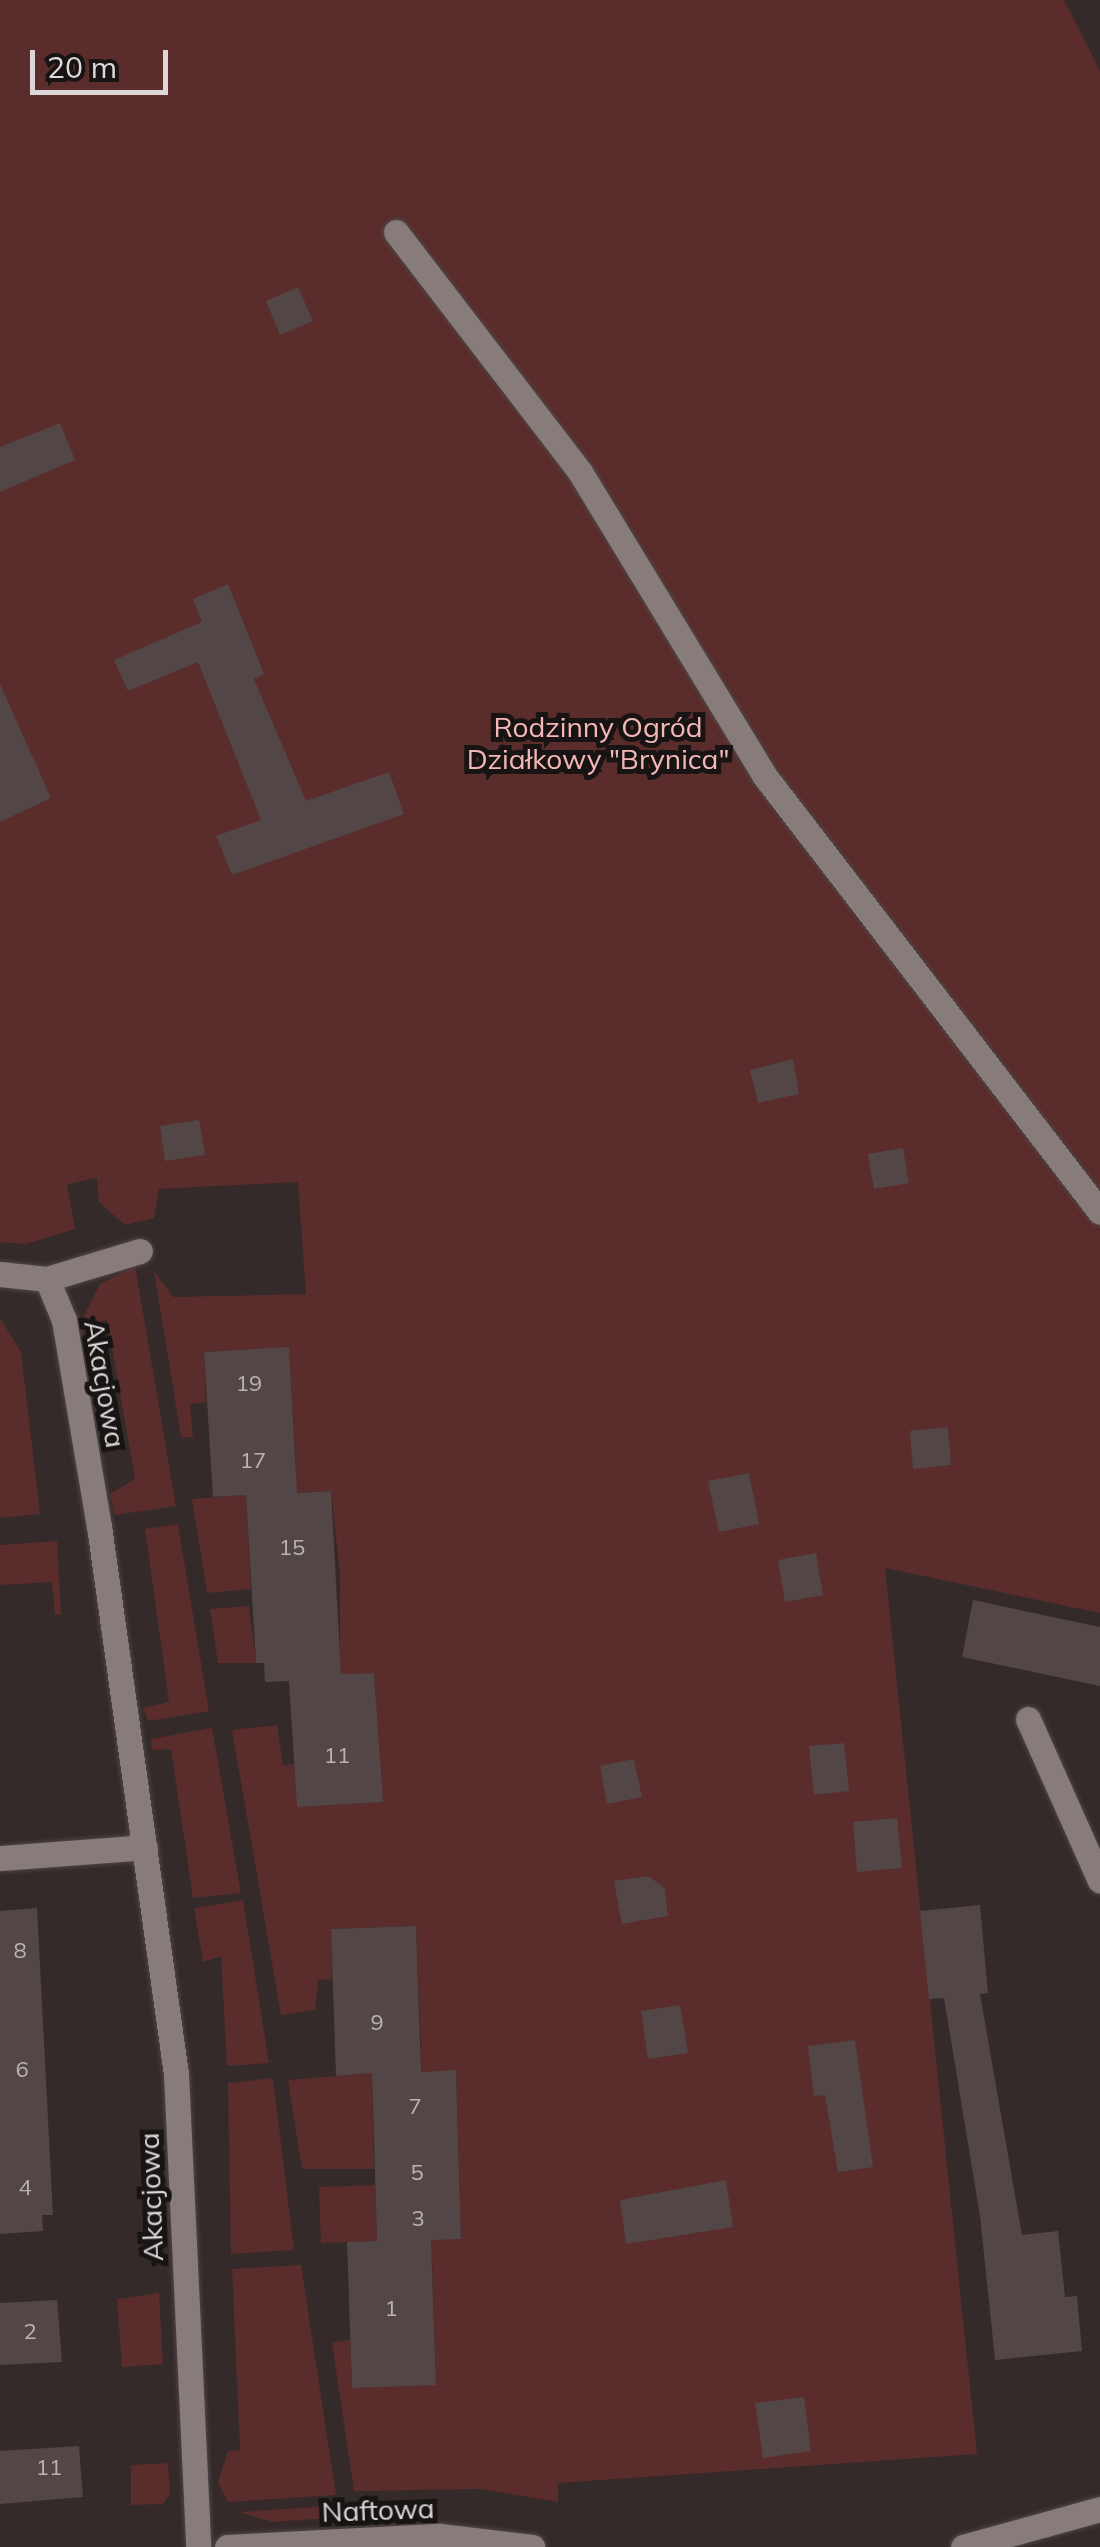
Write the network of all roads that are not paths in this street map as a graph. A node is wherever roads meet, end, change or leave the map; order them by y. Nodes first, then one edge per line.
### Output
1 (396, 232) dead end
2 (1100, 1212) edge
3 (140, 1251) dead end
4 (0, 1274) edge
5 (47, 1279) junction
6 (1028, 1719) dead end
7 (145, 1847) junction
8 (0, 1858) edge
9 (1100, 1881) edge
10 (1100, 2510) edge
11 (198, 2547) edge
12 (227, 2547) edge
13 (532, 2547) edge
14 (963, 2547) edge

1 - 2 street
3 - 5 street
4 - 5 street
5 - 7 street, Akacjowa
6 - 9 street
7 - 8 street
7 - 11 street, Akacjowa
10 - 14 street
12 - 13 street, Naftowa

